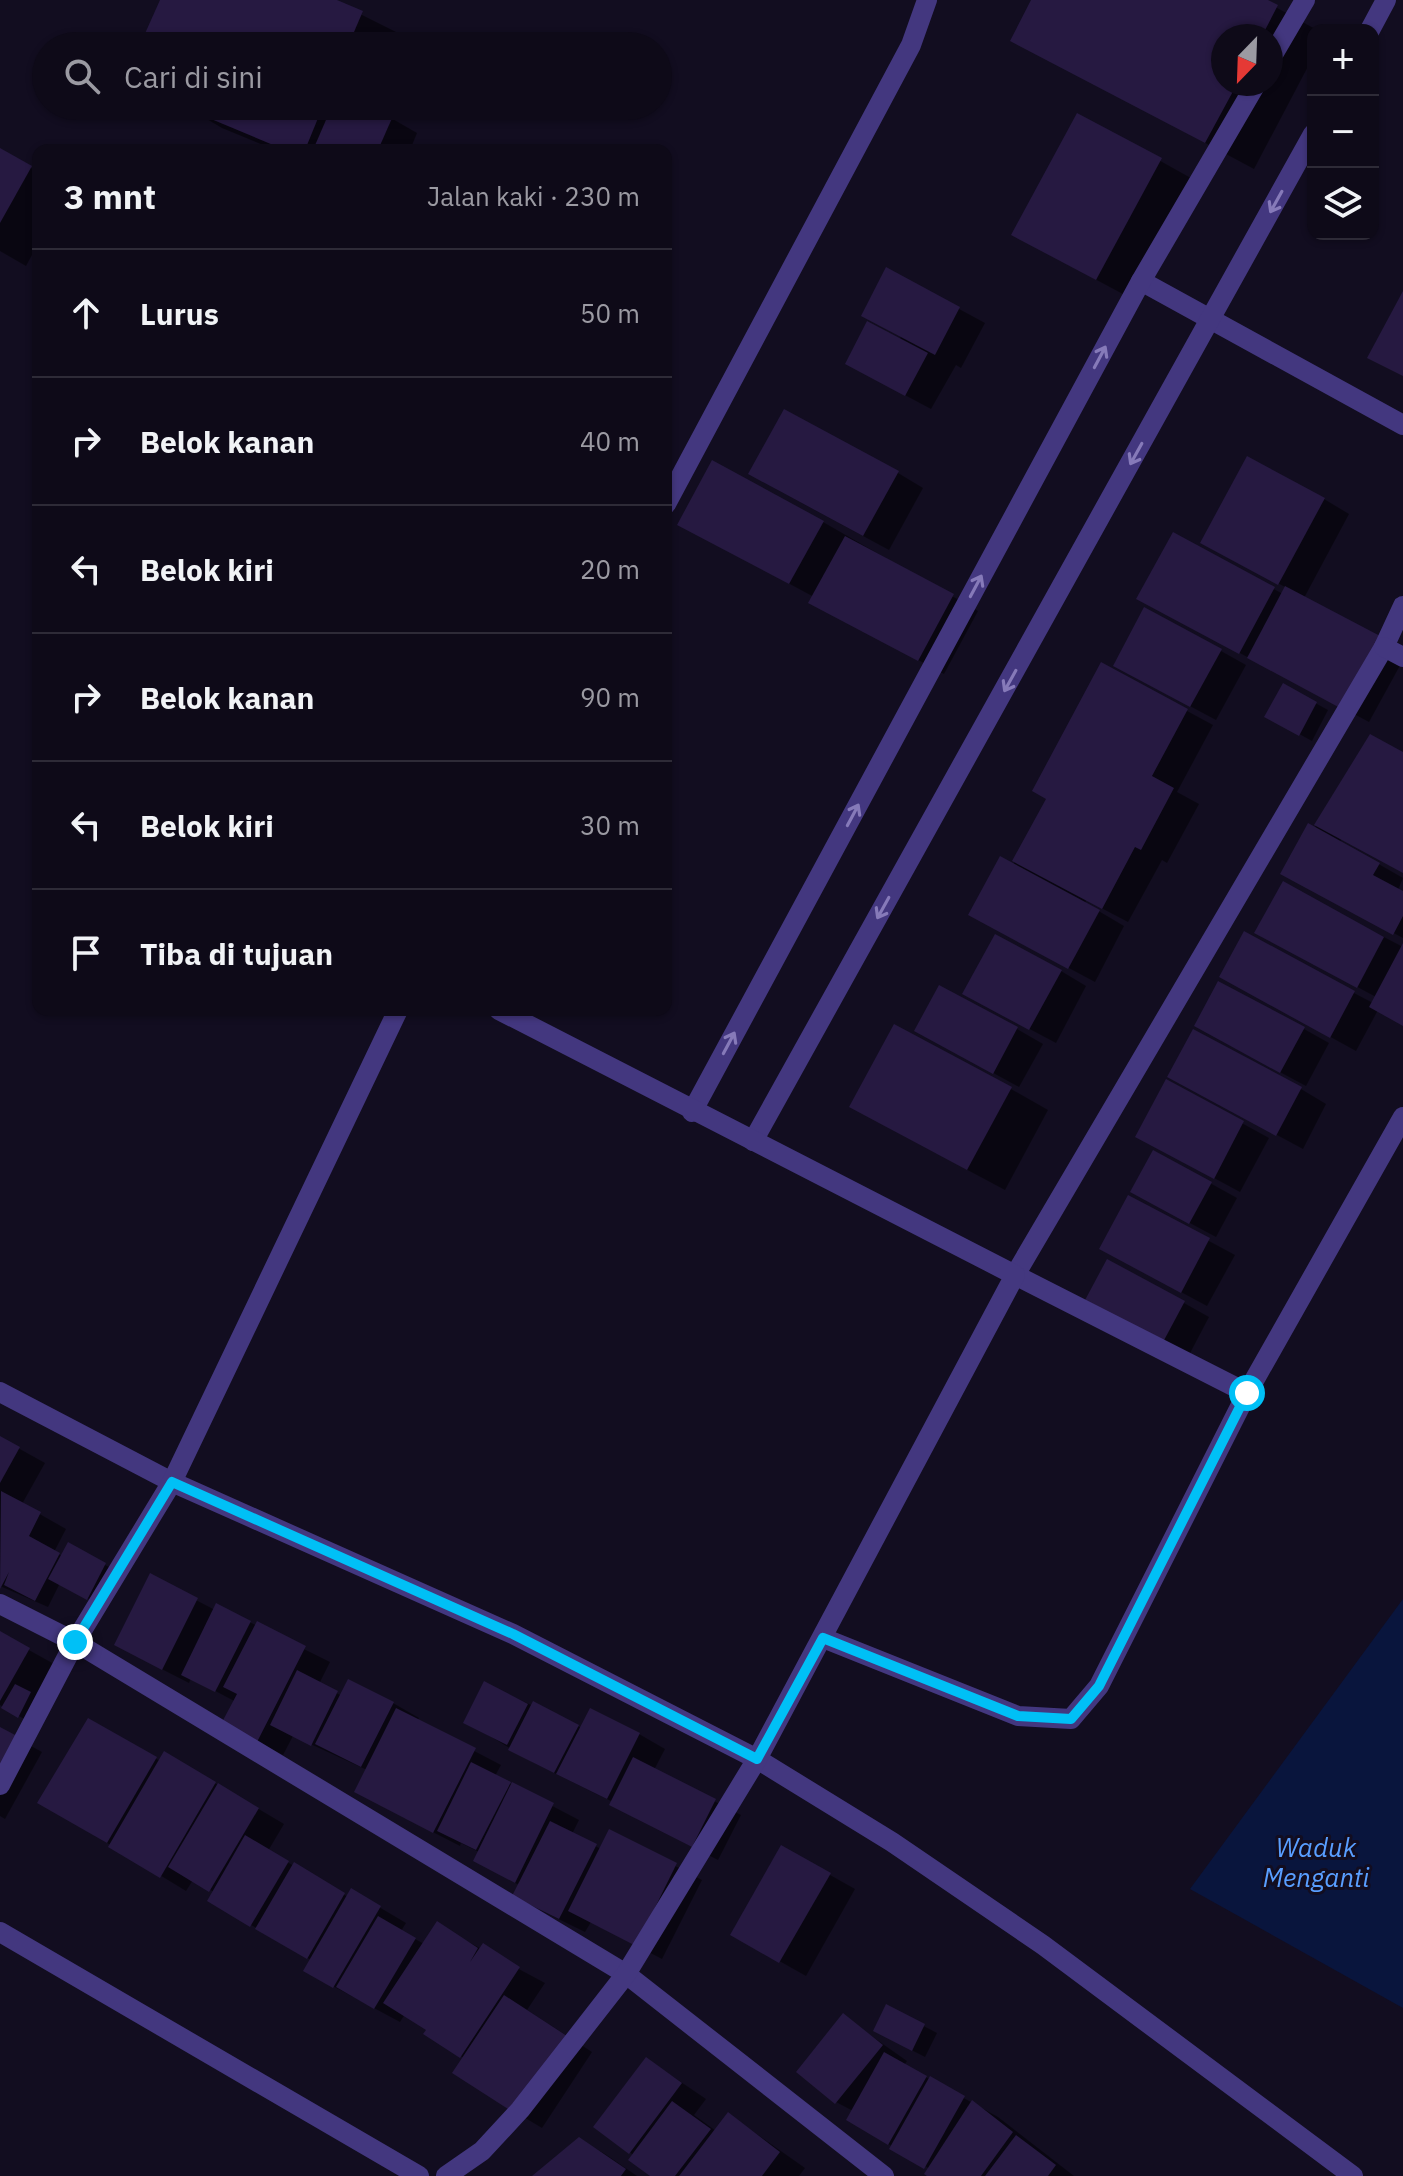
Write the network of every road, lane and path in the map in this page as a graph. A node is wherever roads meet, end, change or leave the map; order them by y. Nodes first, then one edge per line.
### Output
1 (927, 0) edge
2 (1305, 0) edge
3 (1386, 0) edge
4 (1373, 24) edge
5 (1283, 38) edge
6 (1249, 96) edge
7 (1307, 145) edge
8 (1141, 281) junction
9 (1212, 318) junction
10 (1403, 425) edge
11 (672, 493) edge
12 (1403, 606) edge
13 (1384, 647) junction
14 (1403, 657) edge
15 (395, 1016) edge
16 (510, 1016) edge
17 (692, 1112) junction
18 (1403, 1117) edge
19 (753, 1141) junction
20 (1015, 1275) junction
21 (0, 1392) edge
22 (1247, 1393) junction
23 (172, 1482) junction
24 (0, 1604) edge
25 (823, 1638) junction
26 (75, 1642) junction
27 (757, 1759) junction
28 (0, 1785) edge
29 (0, 1932) edge
30 (626, 1974) junction
31 (419, 2176) edge
32 (446, 2176) edge
33 (884, 2176) edge
34 (1353, 2176) edge

1 - 11 street
2 - 5 street
3 - 4 street
6 - 8 street
7 -> 9 street
8 - 9 street
17 -> 8 street
9 - 10 street
9 -> 19 street
12 - 13 street
13 - 14 street
13 - 20 street
15 - 23 street
16 - 17 street
17 - 19 street
18 - 22 street
19 - 20 street
20 - 22 street
20 - 25 street
21 - 23 street
22 - 25 street
23 - 26 street
23 - 27 street
24 - 26 street
25 - 27 street
26 - 28 street
26 - 30 street
27 - 30 street
27 - 34 street
29 - 31 street
30 - 32 street
30 - 33 street

